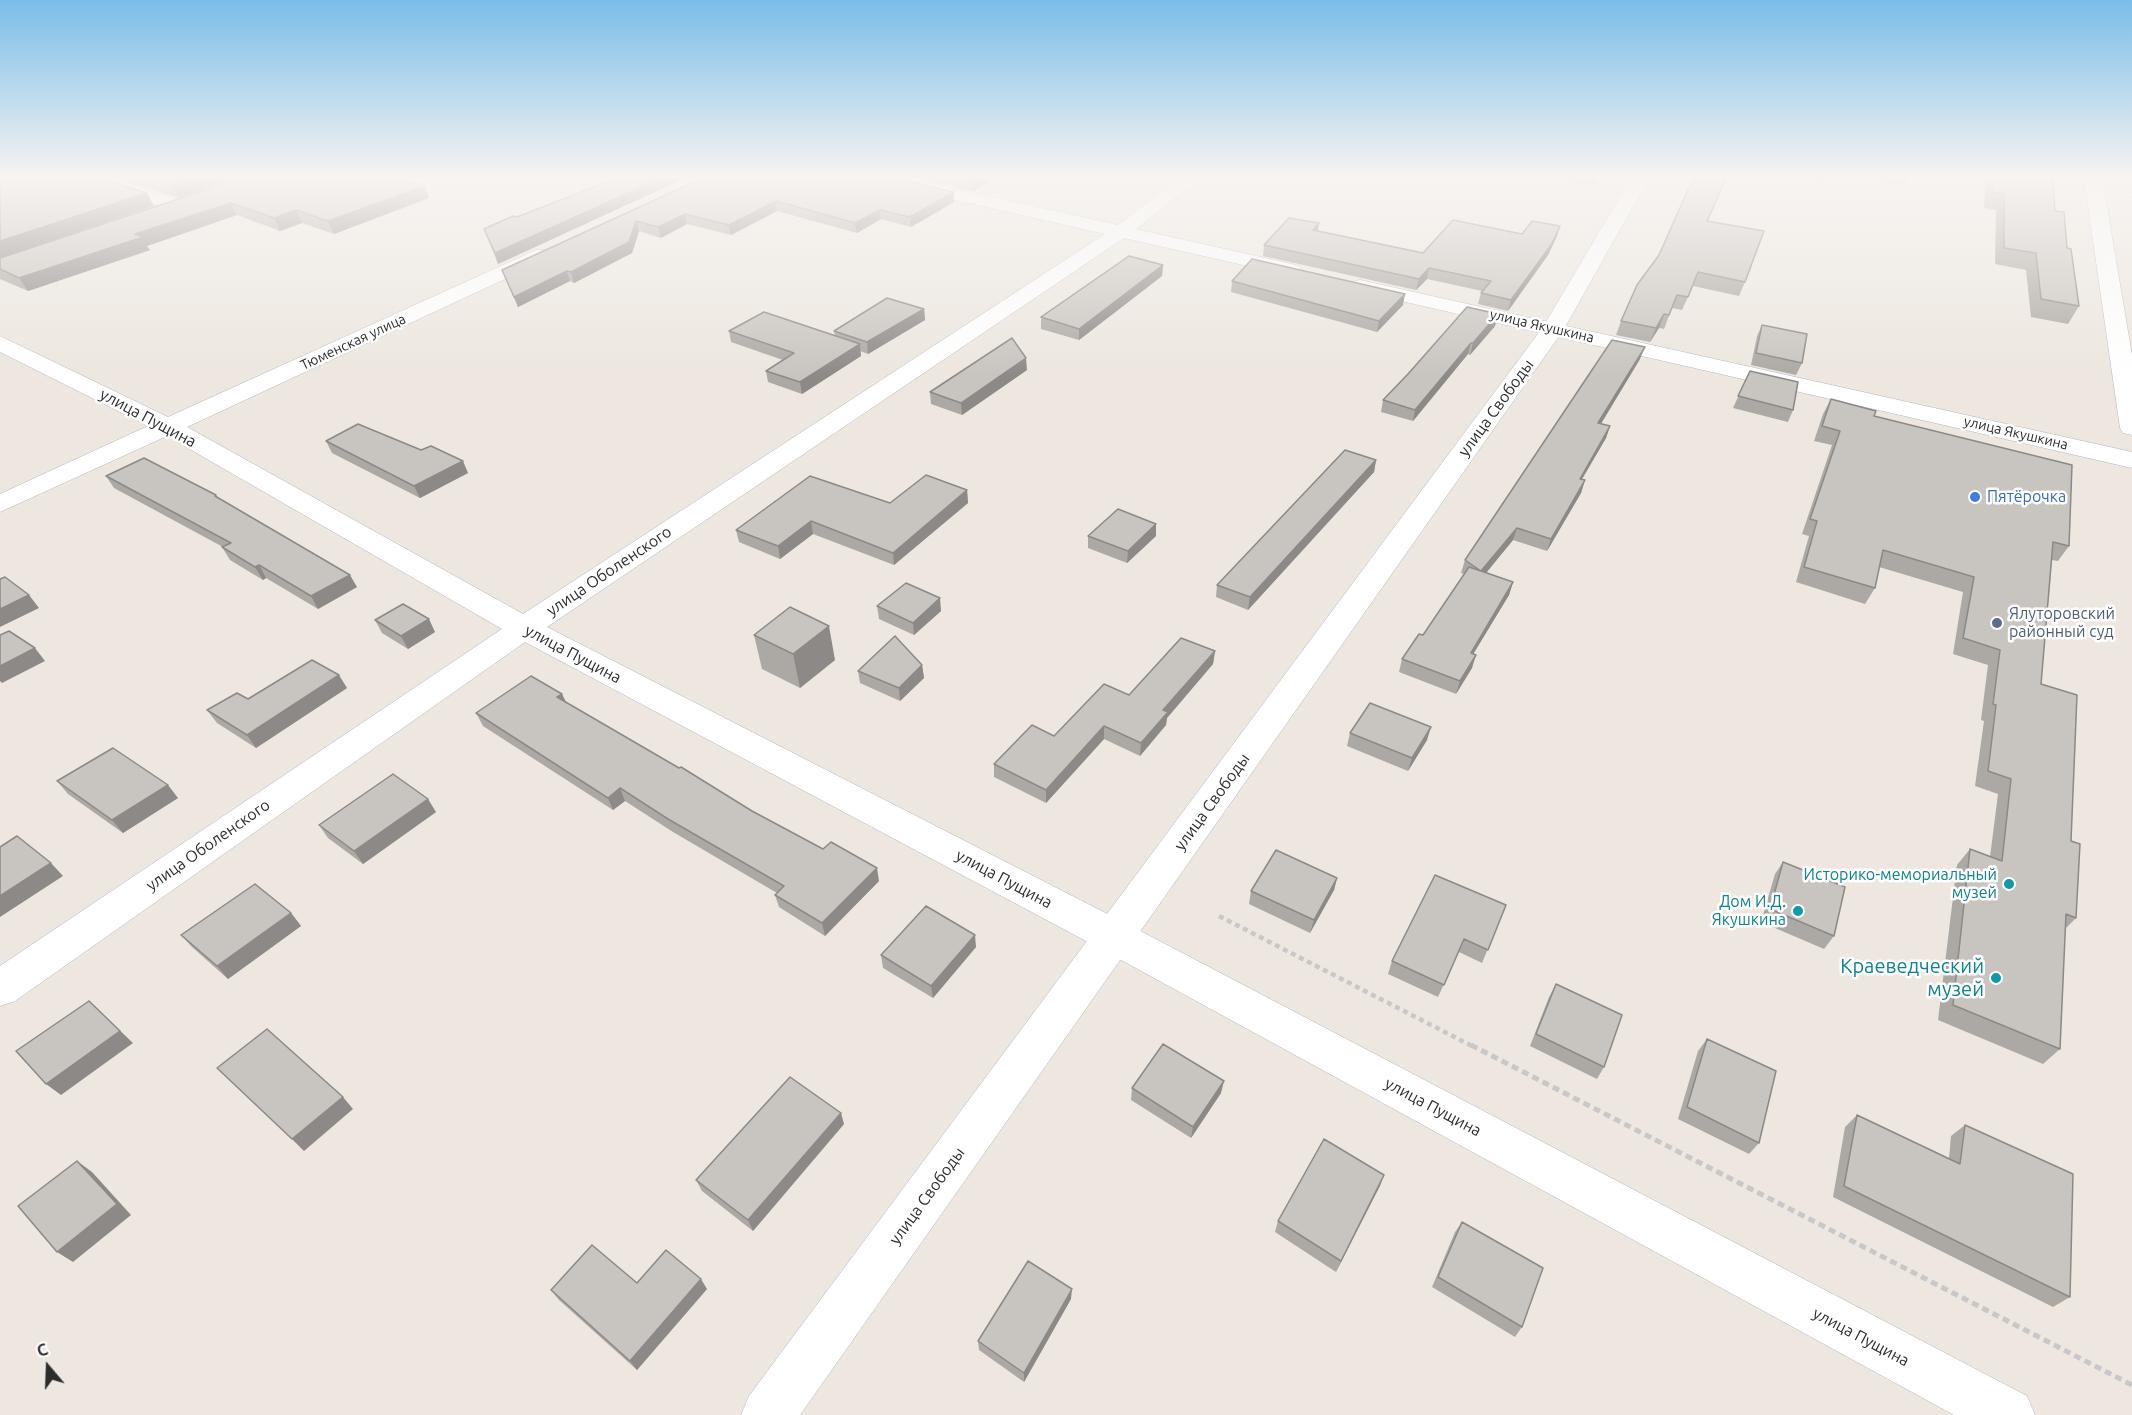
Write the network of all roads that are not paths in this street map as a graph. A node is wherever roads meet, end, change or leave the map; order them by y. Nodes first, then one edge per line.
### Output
1 (564, 244) edge
2 (1102, 244) edge
3 (1174, 244) edge
4 (1602, 244) edge
5 (2103, 244) edge
6 (1317, 276) edge
7 (1340, 281) edge
8 (1553, 329) junction
9 (0, 343) edge
10 (169, 427) junction
11 (2132, 428) edge
12 (2132, 460) edge
13 (0, 504) edge
14 (524, 628) junction
15 (1115, 937) junction
16 (0, 988) edge
17 (768, 1415) edge
18 (2008, 1415) edge

1 - 10 street, Тюменская улица
2 - 14 street, улица Оболенского
3 - 6 street
4 - 8 street, улица Свободы
5 - 11 street
7 - 8 street, улица Якушкина
8 - 12 street, улица Якушкина
8 - 15 street, улица Свободы
9 - 10 street, улица Пущина
10 - 13 street, Тюменская улица
10 - 14 street, улица Пущина
14 - 15 street, улица Пущина
14 - 16 street, улица Оболенского
15 - 17 street, улица Свободы
15 - 18 street, улица Пущина

